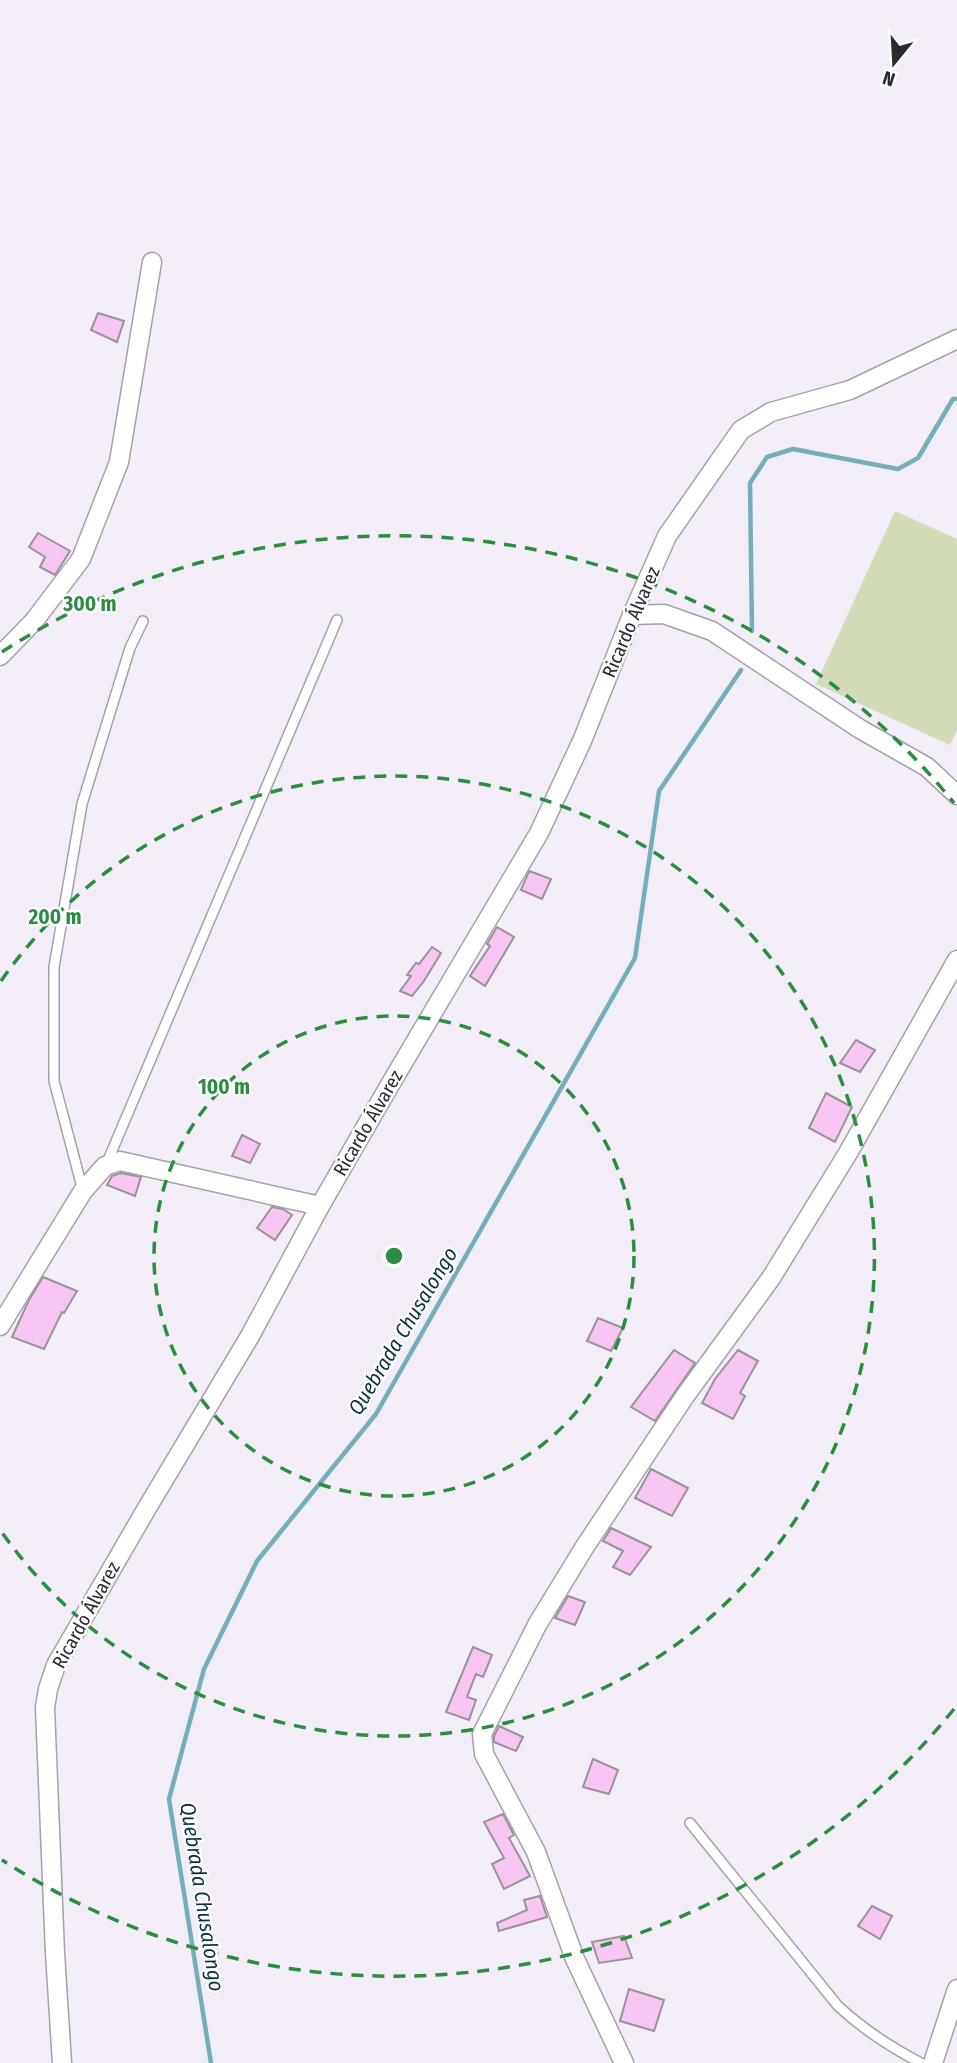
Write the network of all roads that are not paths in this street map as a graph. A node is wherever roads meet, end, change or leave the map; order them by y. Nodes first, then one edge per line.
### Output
1 (152, 262) dead end
2 (957, 339) edge
3 (632, 615) junction
4 (337, 620) dead end
5 (143, 621) dead end
6 (0, 656) edge
7 (957, 795) edge
8 (957, 960) edge
9 (105, 1166) junction
10 (83, 1191) junction
11 (320, 1206) junction
12 (0, 1326) edge
13 (690, 1823) dead end
14 (957, 1989) edge
15 (62, 2063) edge
16 (625, 2063) edge
17 (921, 2063) edge
18 (933, 2063) edge

1 - 6 street
2 - 3 street, Ricardo Álvarez
3 - 7 street
3 - 11 street, Ricardo Álvarez
4 - 9 lane
5 - 10 lane
8 - 16 street
9 - 10 street
9 - 11 street
10 - 12 street
11 - 15 street, Ricardo Álvarez
13 - 17 lane
14 - 18 street

